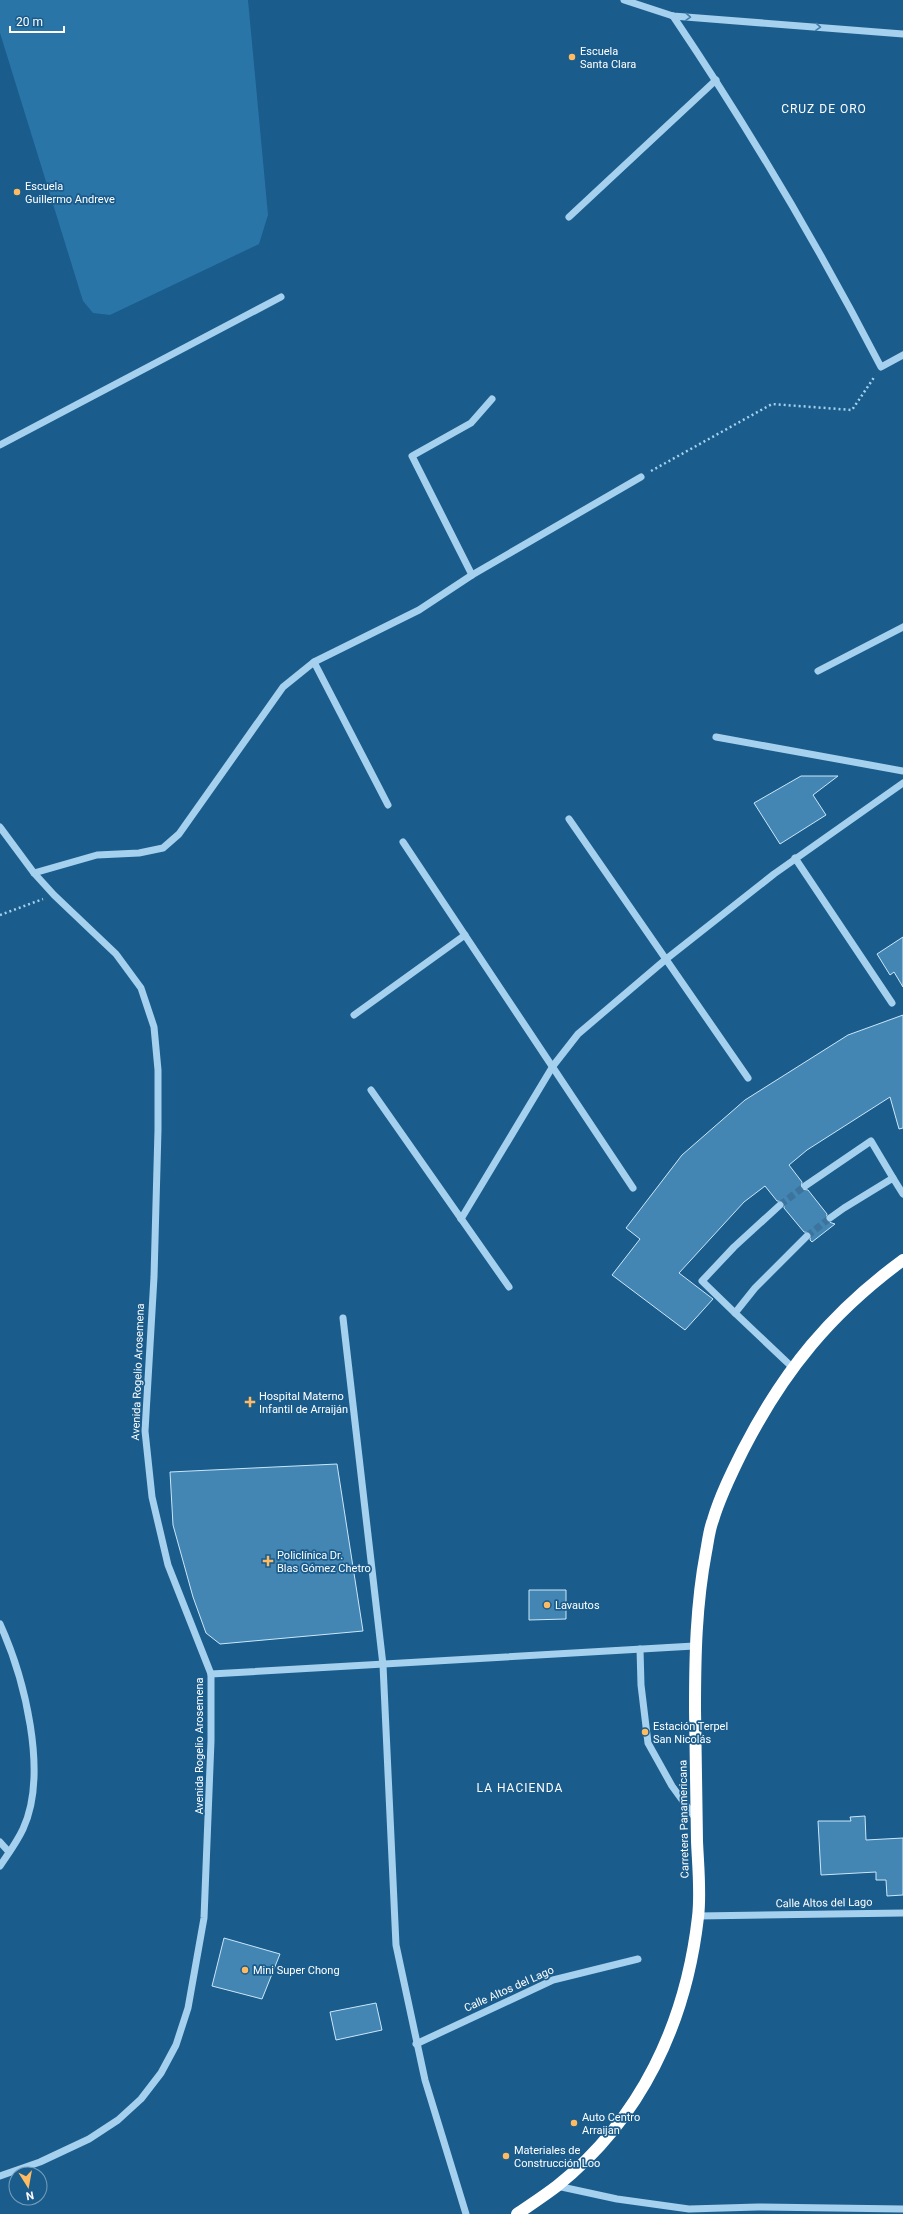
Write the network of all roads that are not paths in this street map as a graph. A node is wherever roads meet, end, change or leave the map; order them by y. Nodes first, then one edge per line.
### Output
1 (624, 0) edge
2 (673, 16) junction
3 (903, 34) edge
4 (716, 80) junction
5 (569, 217) dead end
6 (281, 297) dead end
7 (903, 355) edge
8 (492, 399) dead end
9 (0, 445) edge
10 (641, 477) road end
11 (472, 575) junction
12 (903, 627) edge
13 (314, 662) junction
14 (818, 671) dead end
15 (716, 738) dead end
16 (903, 771) edge
17 (903, 784) edge
18 (388, 805) dead end
19 (568, 819) dead end
20 (0, 827) edge
21 (403, 842) dead end
22 (795, 858) junction
23 (34, 873) junction
24 (465, 935) junction
25 (665, 960) junction
26 (892, 1003) dead end
27 (354, 1014) dead end
28 (553, 1066) junction
29 (748, 1078) dead end
30 (371, 1090) dead end
31 (893, 1178) junction
32 (805, 1186) tunnel mouth
33 (633, 1188) dead end
34 (903, 1194) edge
35 (780, 1204) tunnel mouth
36 (830, 1218) tunnel mouth
37 (461, 1219) junction
38 (807, 1236) tunnel mouth
39 (903, 1260) edge
40 (509, 1287) dead end
41 (735, 1313) junction
42 (343, 1318) dead end
43 (792, 1367) junction
44 (0, 1624) edge
45 (694, 1646) junction
46 (640, 1650) junction
47 (383, 1665) junction
48 (211, 1674) junction
49 (697, 1820) junction
50 (0, 1842) edge
51 (9, 1852) junction
52 (0, 1866) edge
53 (903, 1913) edge
54 (698, 1916) junction
55 (638, 1959) dead end
56 (416, 2044) junction
57 (0, 2176) edge
58 (557, 2186) junction
59 (903, 2209) edge
60 (758, 2211) edge
61 (466, 2214) edge
62 (516, 2214) edge

1 - 2 street
2 -> 3 street
2 - 4 street
4 - 5 street
4 - 7 street
6 - 9 street
8 - 11 street
10 - 11 street
11 - 13 street
12 - 14 street
13 - 18 street
13 - 23 street
15 - 16 street
17 - 22 street
19 - 25 street
20 - 23 street, Avenida Rogelio Arosemena
21 - 24 street
22 - 25 street
22 - 26 street
23 - 48 street, Avenida Rogelio Arosemena
24 - 27 street
24 - 28 street
25 - 28 street
25 - 29 street
28 - 33 street
28 - 37 street
30 - 37 street
31 - 32 street
31 - 34 street
31 - 36 street
35 - 41 street
37 - 40 street
38 - 41 street
39 - 43 highway, Carretera Panamericana
41 - 43 street
42 - 47 street
43 - 45 highway, Carretera Panamericana
44 - 51 street
45 - 46 street
45 - 49 highway, Carretera Panamericana
46 - 47 street
46 - 49 street
47 - 48 street
47 - 56 street
48 - 57 street, Avenida Rogelio Arosemena
49 - 54 highway, Carretera Panamericana
50 - 51 street
51 - 52 street
53 - 54 street, Calle Altos del Lago
54 - 58 highway, Carretera Panamericana
55 - 56 street, Calle Altos del Lago
56 - 61 street
58 - 60 street
58 - 62 highway, Carretera Panamericana
59 - 60 street

